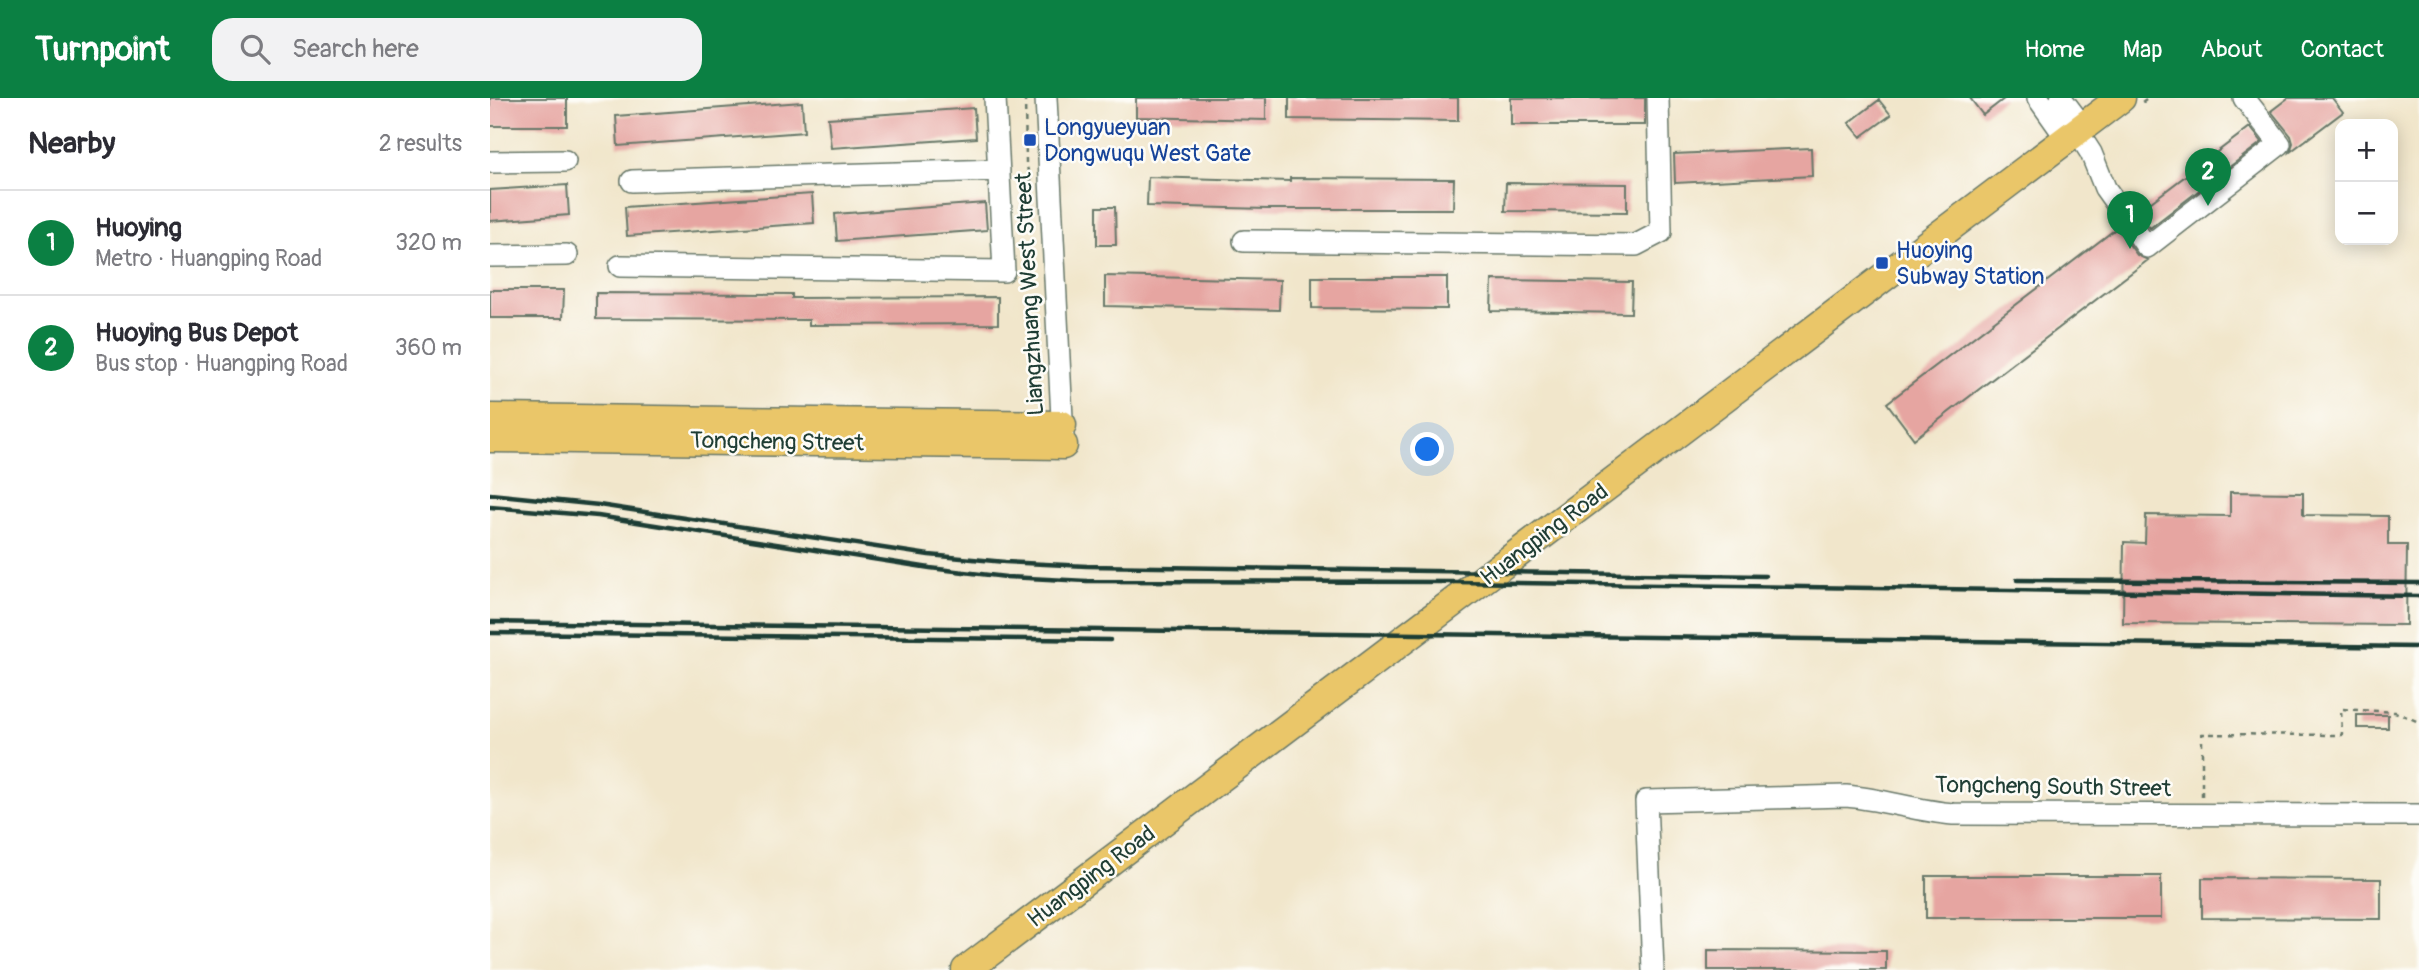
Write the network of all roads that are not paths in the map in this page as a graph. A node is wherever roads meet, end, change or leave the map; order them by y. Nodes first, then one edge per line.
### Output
1 (995, 98) edge
2 (1046, 98) edge
3 (1658, 98) edge
4 (2038, 98) edge
5 (2061, 98) edge
6 (2121, 98) edge
7 (2137, 98) edge
8 (2244, 98) edge
9 (2077, 135) junction
10 (565, 161) dead end
11 (490, 162) edge
12 (999, 170) junction
13 (632, 181) dead end
14 (1244, 241) dead end
15 (567, 255) dead end
16 (490, 256) edge
17 (620, 265) dead end
18 (490, 418) edge
19 (1063, 435) junction
20 (490, 438) edge
21 (2419, 815) edge
22 (966, 970) edge
23 (984, 970) edge
24 (1653, 970) edge

1 - 12 street
2 - 19 street, Liangzhuang West Street
3 - 14 street
4 - 9 street
5 - 9 street
6 - 9 main road, Huangping Road
7 - 9 main road, Huangping Road
8 - 9 street
9 - 22 main road, Huangping Road
9 - 23 main road, Huangping Road
10 - 11 street
12 - 13 street
12 - 17 street
15 - 16 street
18 - 19 main road, Tongcheng Street
19 - 20 main road, Tongcheng Street
21 - 24 street, Tongcheng South Street

